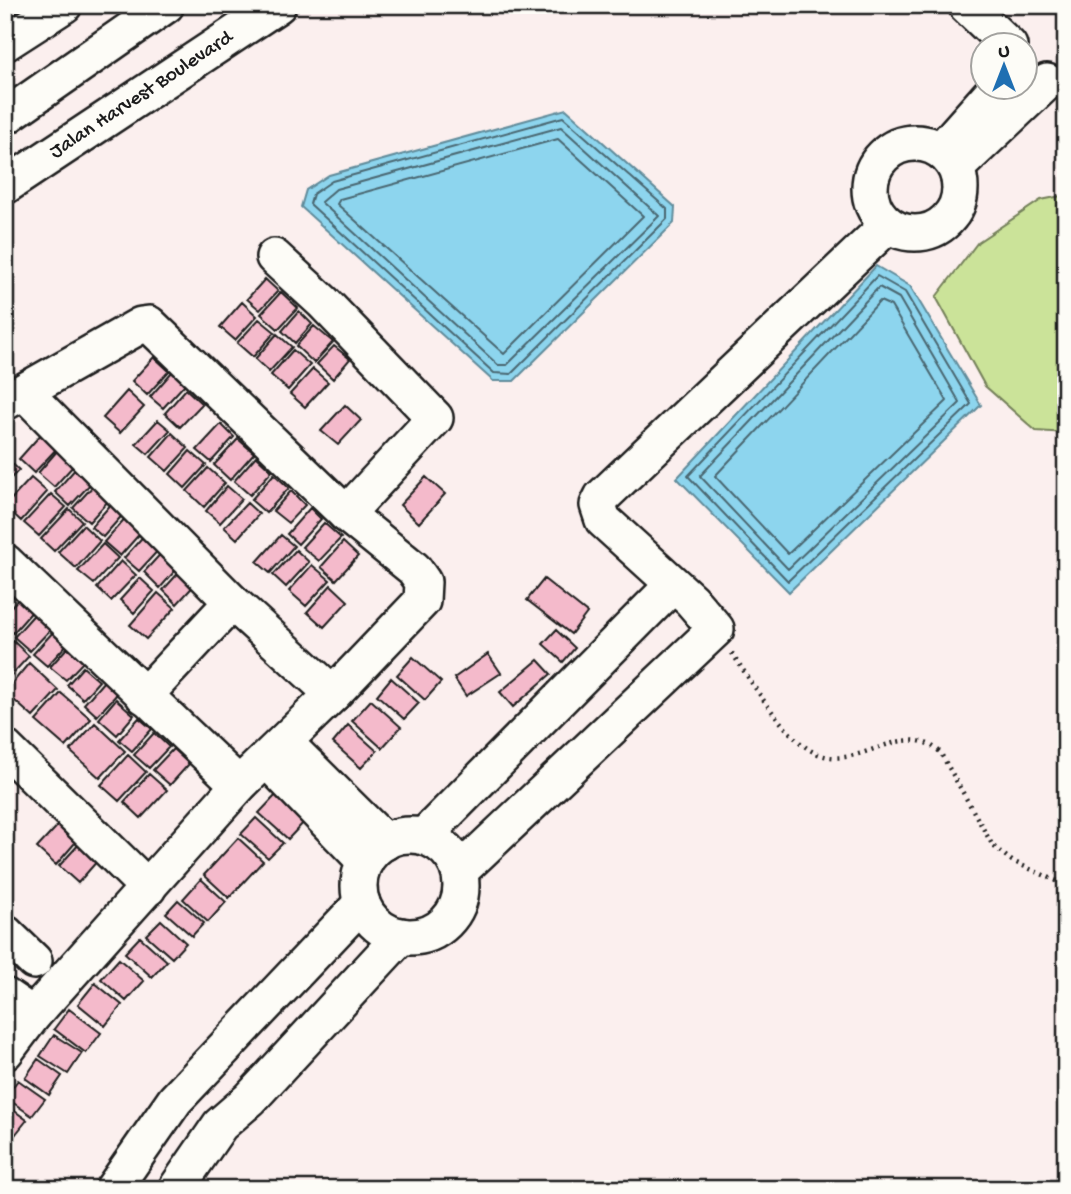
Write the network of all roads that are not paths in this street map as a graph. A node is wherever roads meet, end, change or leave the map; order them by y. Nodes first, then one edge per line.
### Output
1 (64, 5) edge
2 (166, 5) edge
3 (278, 5) edge
4 (5, 43) edge
5 (1046, 81) edge
6 (987, 102) edge
7 (5, 117) edge
8 (949, 159) junction
9 (5, 186) edge
10 (888, 225) junction
11 (274, 257) dead end
12 (14, 397) edge
13 (346, 514) junction
14 (5, 562) edge
15 (674, 585) junction
16 (232, 602) junction
17 (333, 694) junction
18 (144, 696) junction
19 (5, 748) edge
20 (276, 751) junction
21 (239, 785) junction
22 (424, 836) junction
23 (375, 851) junction
24 (460, 871) junction
25 (148, 888) junction
26 (362, 903) junction
27 (5, 933) edge
28 (401, 936) junction
29 (34, 961) dead end
30 (19, 1005) edge
31 (5, 1052) edge
32 (113, 1189) edge
33 (176, 1189) edge

1 - 4 street
2 - 7 street
3 - 9 street, Jalan Harvest Boulevard
5 - 8 street
6 - 8 street
8 - 10 street
8 - 10 street
10 - 15 street
11 - 13 street
12 - 13 street
12 - 16 street
13 - 17 street
14 - 18 street
15 - 22 street
15 - 24 street
16 - 17 street
16 - 18 street
17 - 20 street
18 - 21 street
19 - 25 street
20 - 21 street
20 - 23 street
21 - 25 street
22 - 23 street
22 - 24 street
23 - 26 street
24 - 28 street
25 - 30 street
26 - 28 street
26 - 32 street
27 - 29 street
28 - 33 street
30 - 31 street

